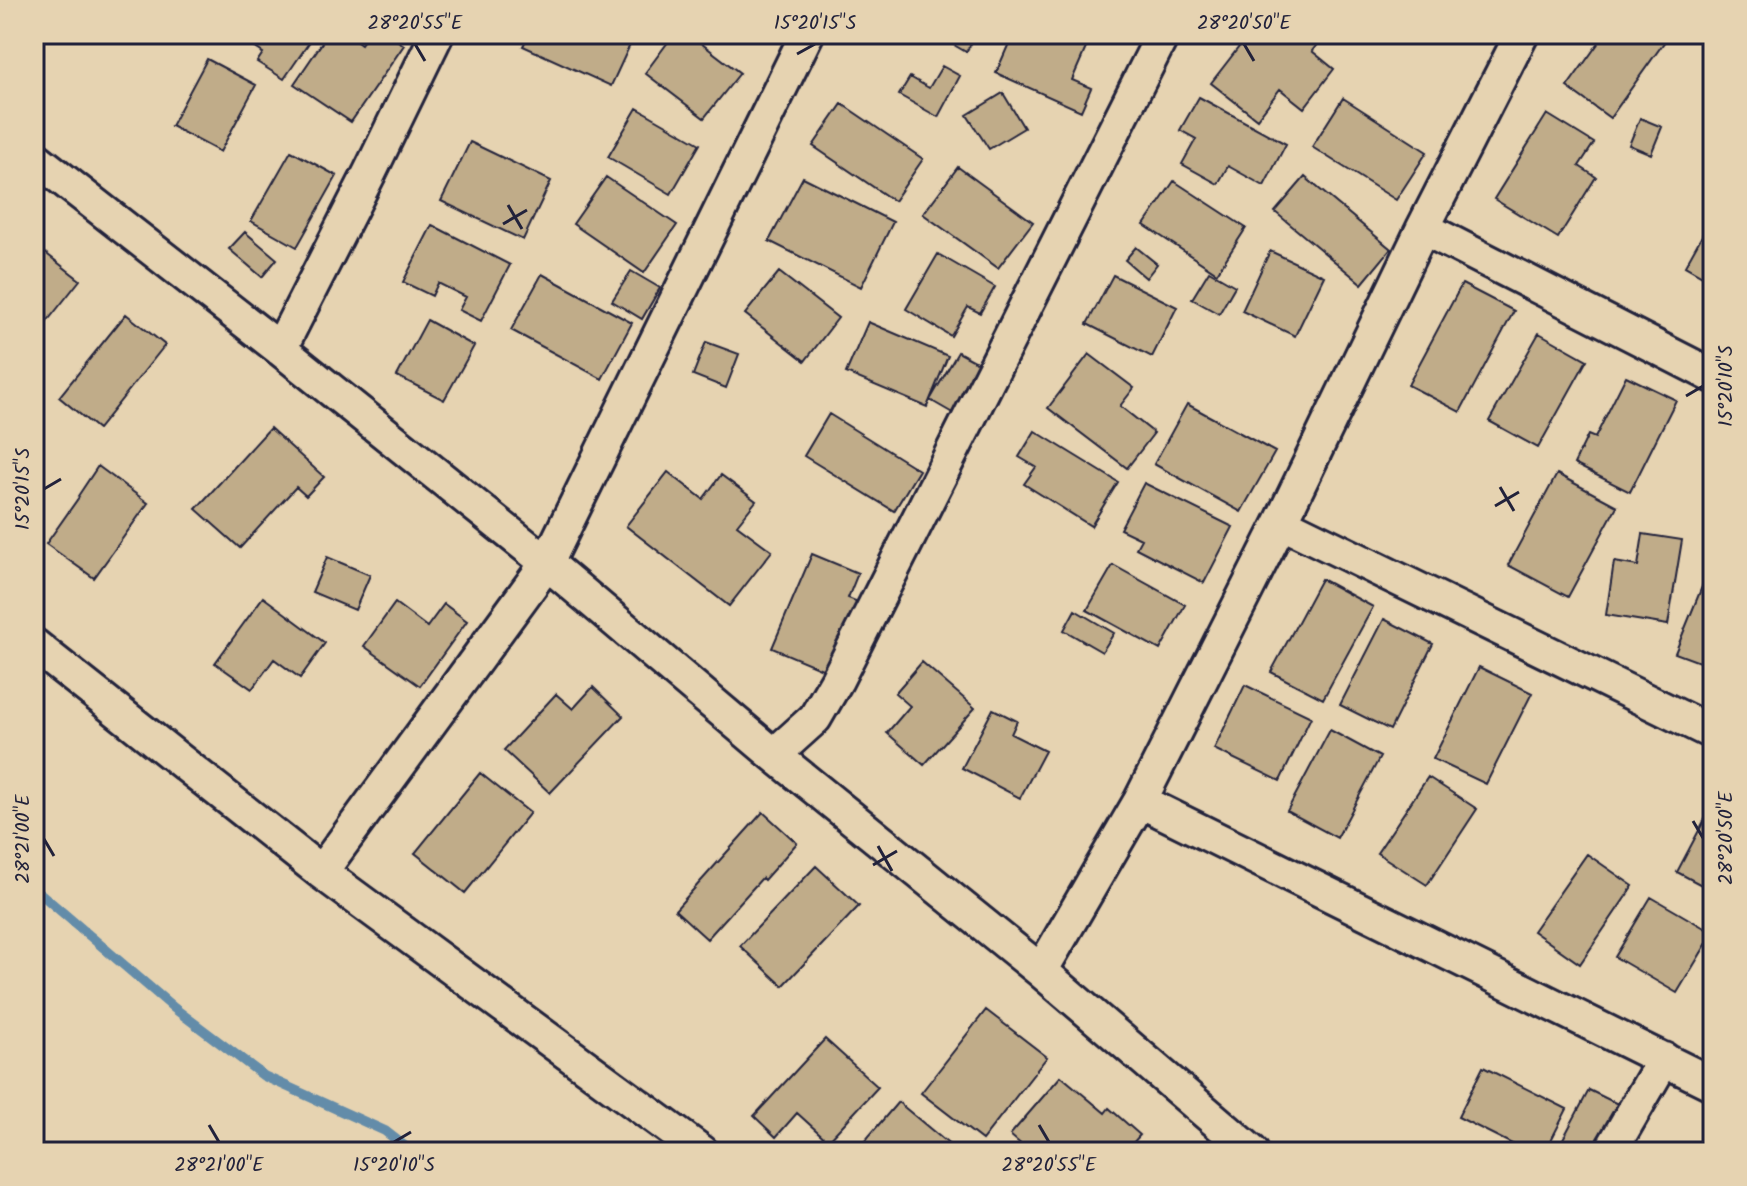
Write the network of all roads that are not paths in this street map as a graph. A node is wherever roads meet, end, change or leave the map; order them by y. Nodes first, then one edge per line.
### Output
1 (437, 34) edge
2 (807, 34) edge
3 (1163, 34) edge
4 (1522, 34) edge
5 (34, 157) edge
6 (1423, 228) junction
7 (280, 349) junction
8 (1713, 376) edge
9 (1281, 522) junction
10 (547, 563) junction
11 (34, 645) edge
12 (1713, 733) edge
13 (774, 755) junction
14 (1140, 801) junction
15 (321, 872) junction
16 (1041, 971) junction
17 (1664, 1059) junction
18 (1713, 1084) edge
19 (702, 1152) edge
20 (1252, 1152) edge
21 (1610, 1152) edge

1 - 7 street
2 - 10 street
3 - 13 street
4 - 6 street
5 - 7 street
6 - 8 street
6 - 9 street
7 - 10 street
9 - 12 street
9 - 14 street
10 - 13 street
10 - 15 street
11 - 15 street
13 - 16 street
14 - 16 street
14 - 17 street
15 - 19 street
16 - 20 street
17 - 18 street
17 - 21 street

